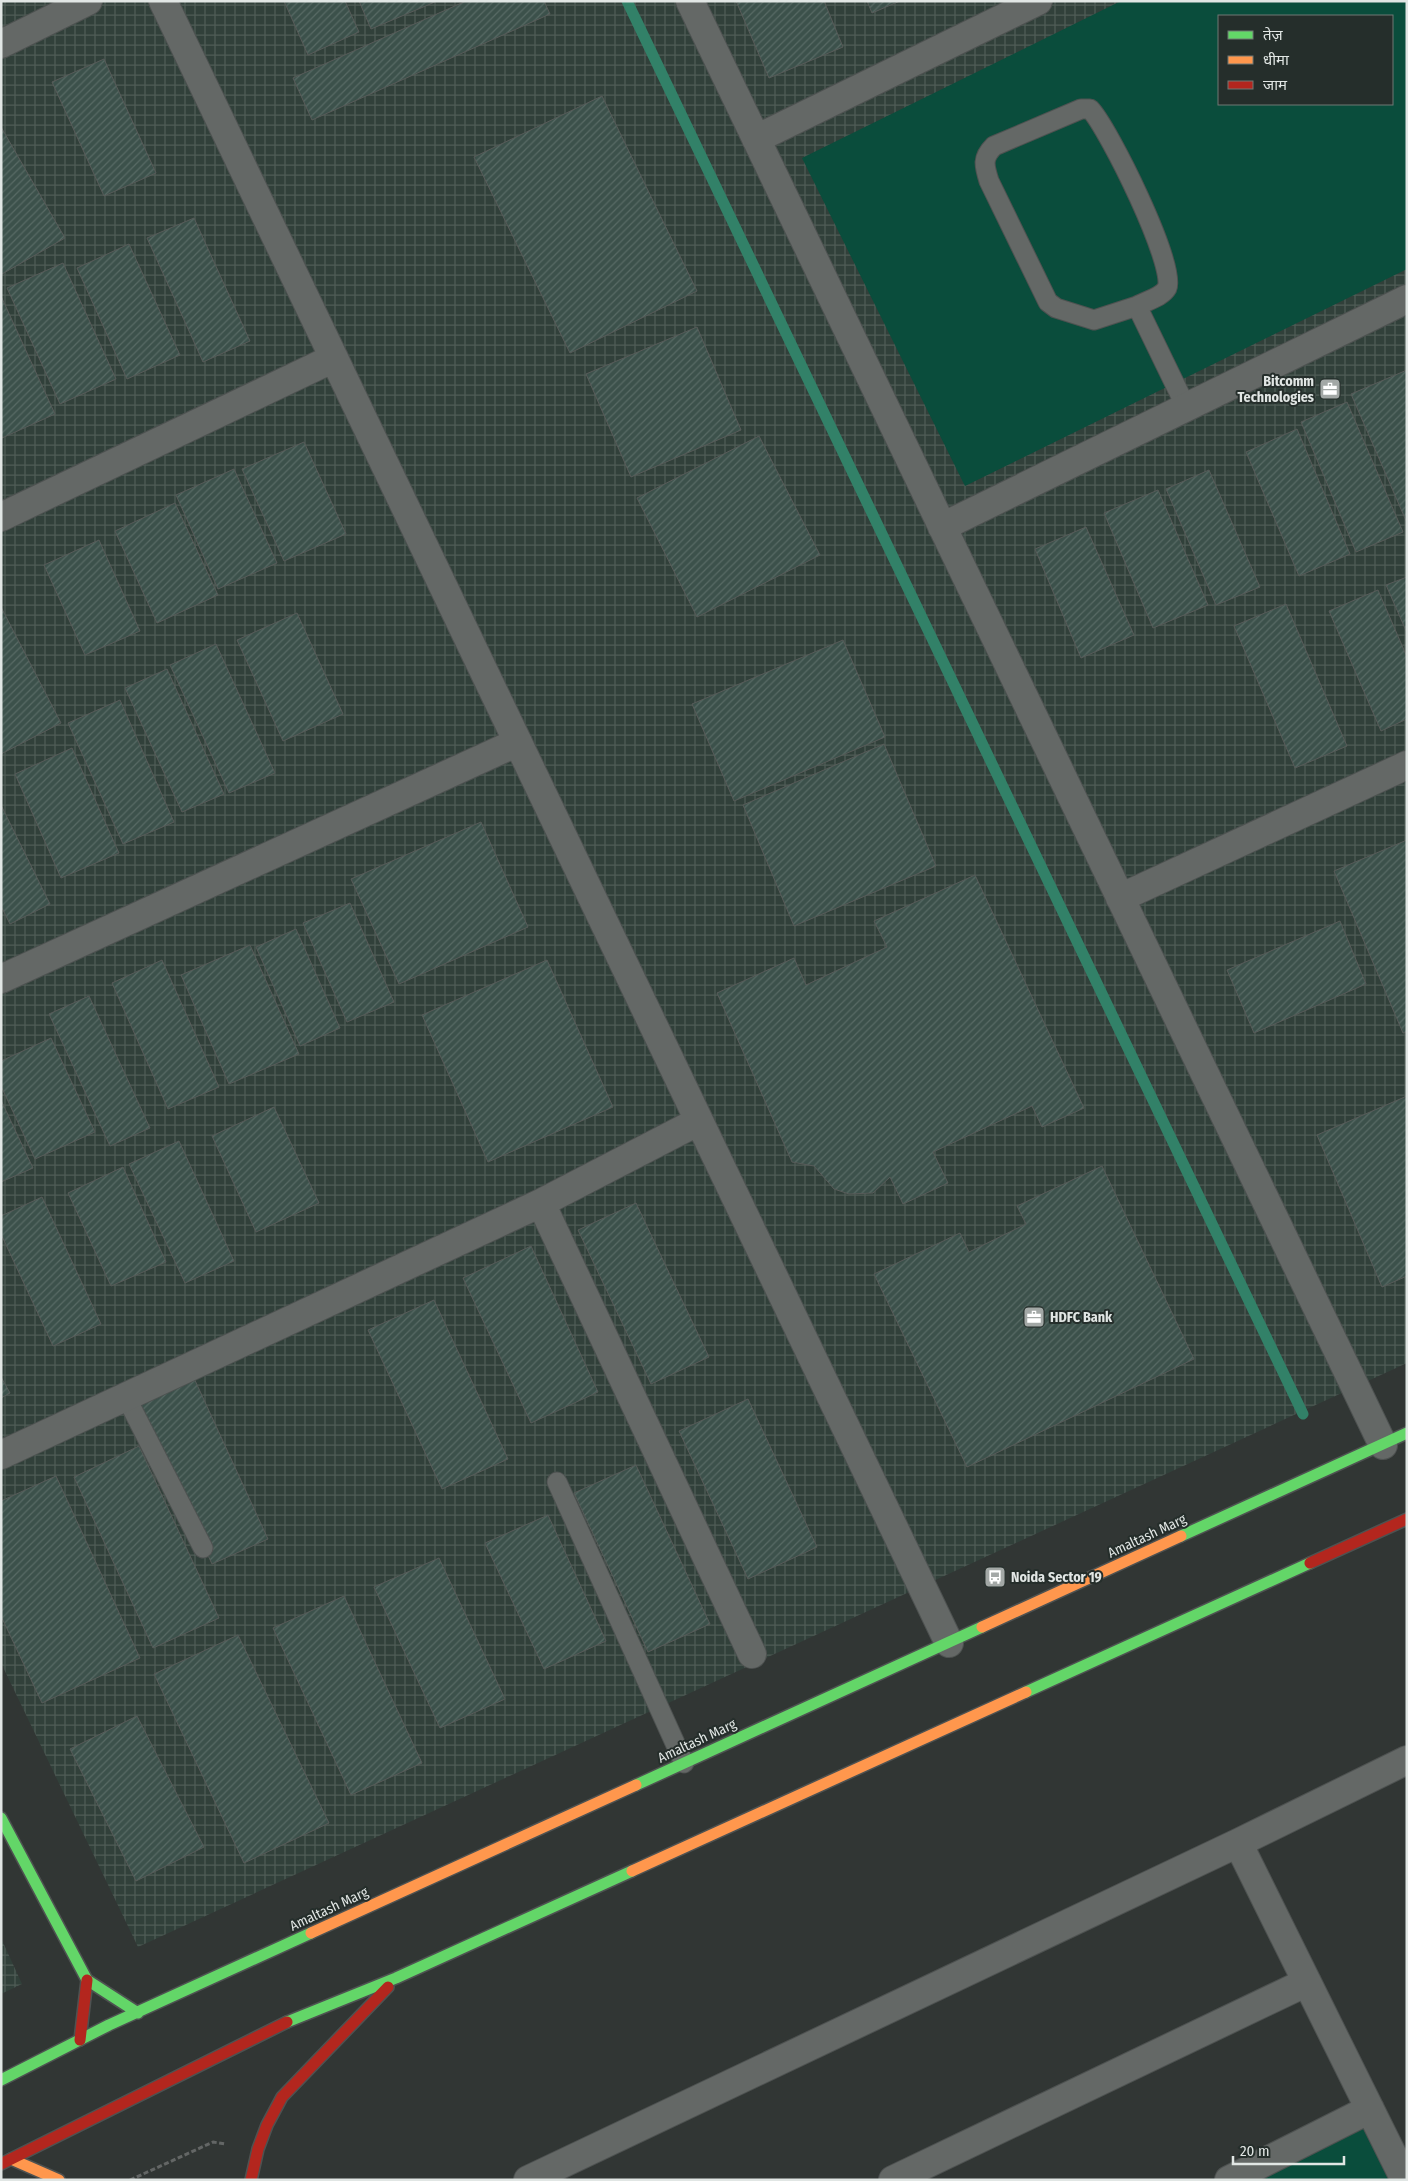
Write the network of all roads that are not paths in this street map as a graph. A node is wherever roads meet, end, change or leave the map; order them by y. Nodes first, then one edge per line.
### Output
1 (88, 1) edge
2 (163, 1) edge
3 (690, 1) edge
4 (1038, 1) edge
5 (1, 44) edge
6 (756, 139) junction
7 (1407, 299) edge
8 (1137, 306) junction
9 (334, 358) junction
10 (1186, 407) junction
11 (1, 517) edge
12 (942, 527) junction
13 (518, 742) junction
14 (1407, 765) edge
15 (1120, 898) junction
16 (1, 979) edge
17 (699, 1121) junction
18 (541, 1203) junction
19 (125, 1395) junction
20 (1407, 1433) edge
21 (1383, 1445) junction
22 (1, 1455) edge
23 (556, 1482) dead end
24 (1407, 1519) edge
25 (203, 1548) dead end
26 (949, 1643) junction
27 (752, 1654) dead end
28 (1407, 1760) edge
29 (684, 1763) junction
30 (1, 1818) edge
31 (1238, 1843) junction
32 (396, 1978) junction
33 (88, 1980) junction
34 (1307, 1982) junction
35 (138, 2012) junction
36 (80, 2040) junction
37 (1, 2080) edge
38 (1370, 2109) junction
39 (6, 2161) edge
40 (541, 2177) edge
41 (59, 2180) edge
42 (251, 2180) edge
43 (893, 2180) edge
44 (1229, 2180) edge
45 (1405, 2180) edge

1 - 5 street
2 - 9 street
3 - 6 street
4 - 6 street
6 - 12 street
7 - 10 street
8 - 8 lane
8 - 10 lane
9 - 11 street
9 - 13 street
10 - 12 street
12 - 15 street
13 - 16 street
13 - 17 street
14 - 15 street
15 - 21 street
17 - 18 street
17 - 26 street
18 - 19 street
18 - 27 street
19 - 22 street
19 - 25 lane
20 - 21 main road, Amaltash Marg
21 - 26 main road, Amaltash Marg
23 - 29 lane
24 - 32 main road
26 - 29 main road, Amaltash Marg
28 - 31 street
29 - 35 main road, Amaltash Marg
30 - 33 main road
31 - 34 street
31 - 40 street
32 - 39 main road
32 - 42 main road
33 - 35 main road
33 - 36 main road
34 - 38 street
34 - 43 street
35 - 36 main road, Amaltash Marg
36 - 37 main road, Amaltash Marg
38 - 44 street
38 - 45 street
39 - 41 main road

